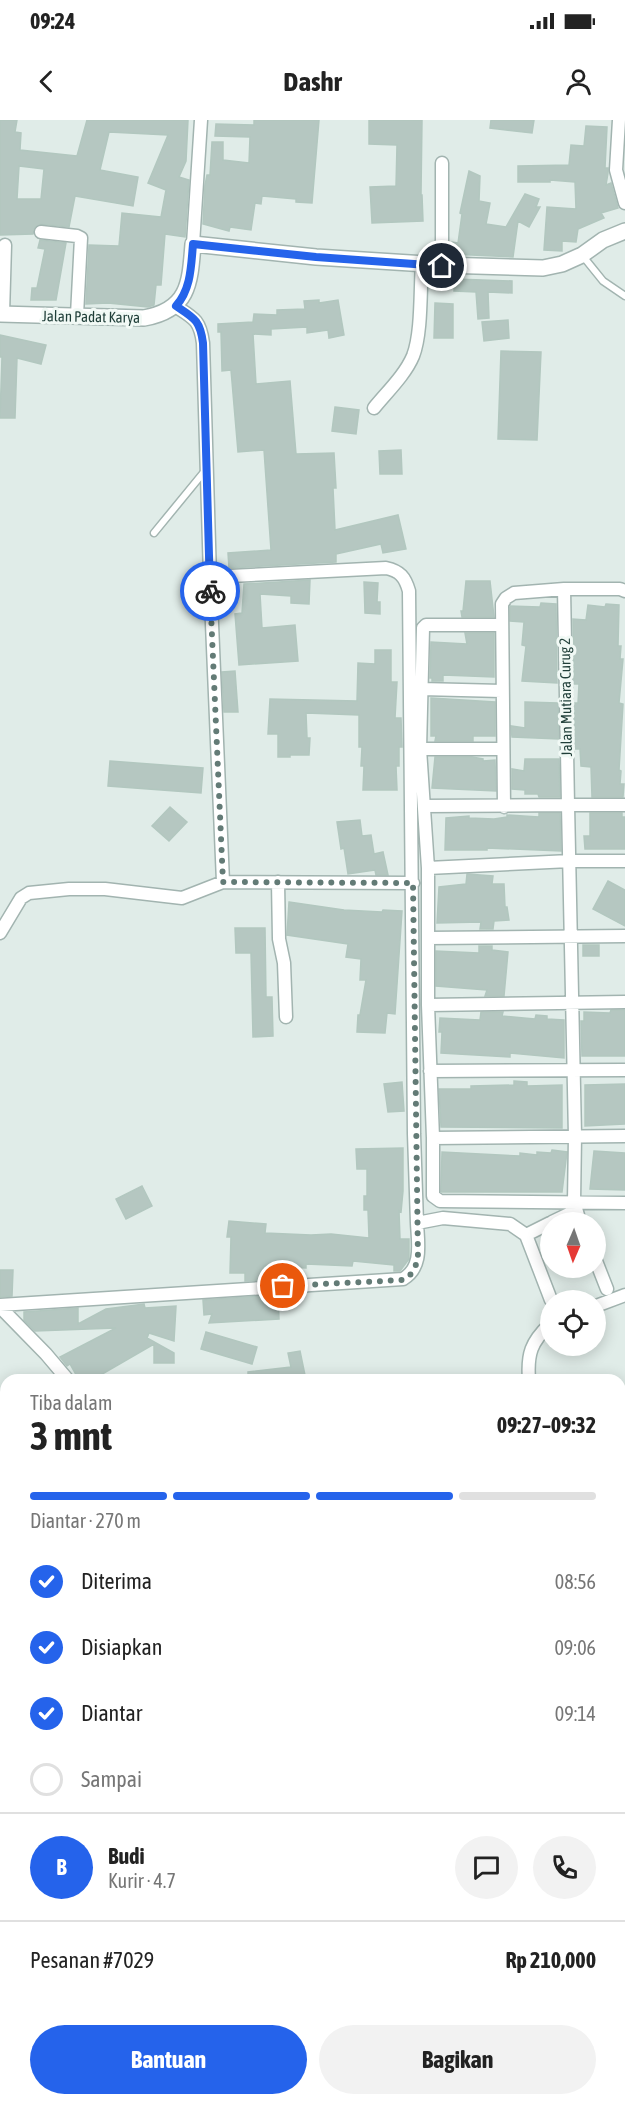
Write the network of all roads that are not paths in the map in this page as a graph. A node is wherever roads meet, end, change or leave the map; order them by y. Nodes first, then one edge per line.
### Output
1 (201, 120) edge
2 (619, 120) edge
3 (442, 163) dead end
4 (625, 203) edge
5 (625, 231) edge
6 (41, 232) dead end
7 (193, 244) junction
8 (5, 245) dead end
9 (582, 255) junction
10 (422, 264) junction
11 (442, 266) junction
12 (625, 296) edge
13 (176, 306) junction
14 (2, 314) edge
15 (77, 315) junction
16 (374, 408) dead end
17 (207, 469) junction
18 (154, 533) dead end
19 (210, 577) junction
20 (564, 589) junction
21 (625, 591) edge
22 (501, 626) junction
23 (421, 688) junction
24 (502, 691) junction
25 (420, 749) junction
26 (503, 749) junction
27 (568, 805) junction
28 (625, 805) edge
29 (424, 806) junction
30 (504, 807) junction
31 (570, 861) junction
32 (625, 861) edge
33 (428, 868) junction
34 (223, 882) junction
35 (278, 882) junction
36 (413, 883) junction
37 (0, 933) edge
38 (569, 936) junction
39 (625, 936) edge
40 (428, 938) junction
41 (625, 1002) edge
42 (572, 1003) junction
43 (428, 1005) junction
44 (286, 1017) dead end
45 (625, 1070) edge
46 (430, 1071) junction
47 (573, 1071) junction
48 (575, 1136) junction
49 (625, 1136) edge
50 (433, 1138) junction
51 (625, 1203) edge
52 (576, 1212) edge
53 (417, 1223) junction
54 (540, 1228) edge
55 (526, 1235) junction
56 (603, 1278) edge
57 (607, 1289) dead end
58 (547, 1290) edge
59 (625, 1295) edge
60 (606, 1302) edge
61 (0, 1306) edge
62 (540, 1333) edge
63 (63, 1374) edge
64 (529, 1374) edge

1 - 7 street
2 - 4 street
3 - 11 street
5 - 9 street
6 - 15 street
7 - 10 street
7 - 13 street
8 - 14 street
9 - 11 street
9 - 12 lane
10 - 11 street
10 - 16 street
13 - 15 street, Jalan Padat Karya
13 - 17 street
14 - 15 street, Jalan Padat Karya
17 - 18 lane
17 - 19 street
19 - 34 street
19 - 36 street
20 - 21 street
20 - 22 street
20 - 27 street, Jalan Mutiara Curug 2
22 - 23 street
22 - 24 street
23 - 24 street
23 - 25 street
24 - 26 street
25 - 26 street
25 - 29 street
26 - 30 street
27 - 28 street
27 - 30 street
27 - 31 street, Jalan Mutiara Curug 2
29 - 30 street
29 - 33 street
31 - 32 street
31 - 33 street
31 - 38 street, Jalan Mutiara Curug 2
33 - 40 street
34 - 35 street
34 - 37 street
35 - 36 street
35 - 44 street
36 - 53 street
38 - 39 street
38 - 40 street
38 - 42 street, Jalan Mutiara Curug 2
40 - 43 street
41 - 42 street
42 - 43 street
42 - 47 street, Jalan Mutiara Curug 2
43 - 46 street
45 - 47 street
46 - 47 street
46 - 50 street
47 - 48 street, Jalan Mutiara Curug 2
48 - 49 street
48 - 50 street
48 - 52 street, Jalan Mutiara Curug 2
50 - 52 street
51 - 52 street
53 - 55 street
53 - 61 street
54 - 55 street
55 - 58 street
56 - 57 street
59 - 60 street
61 - 63 street
62 - 64 street

